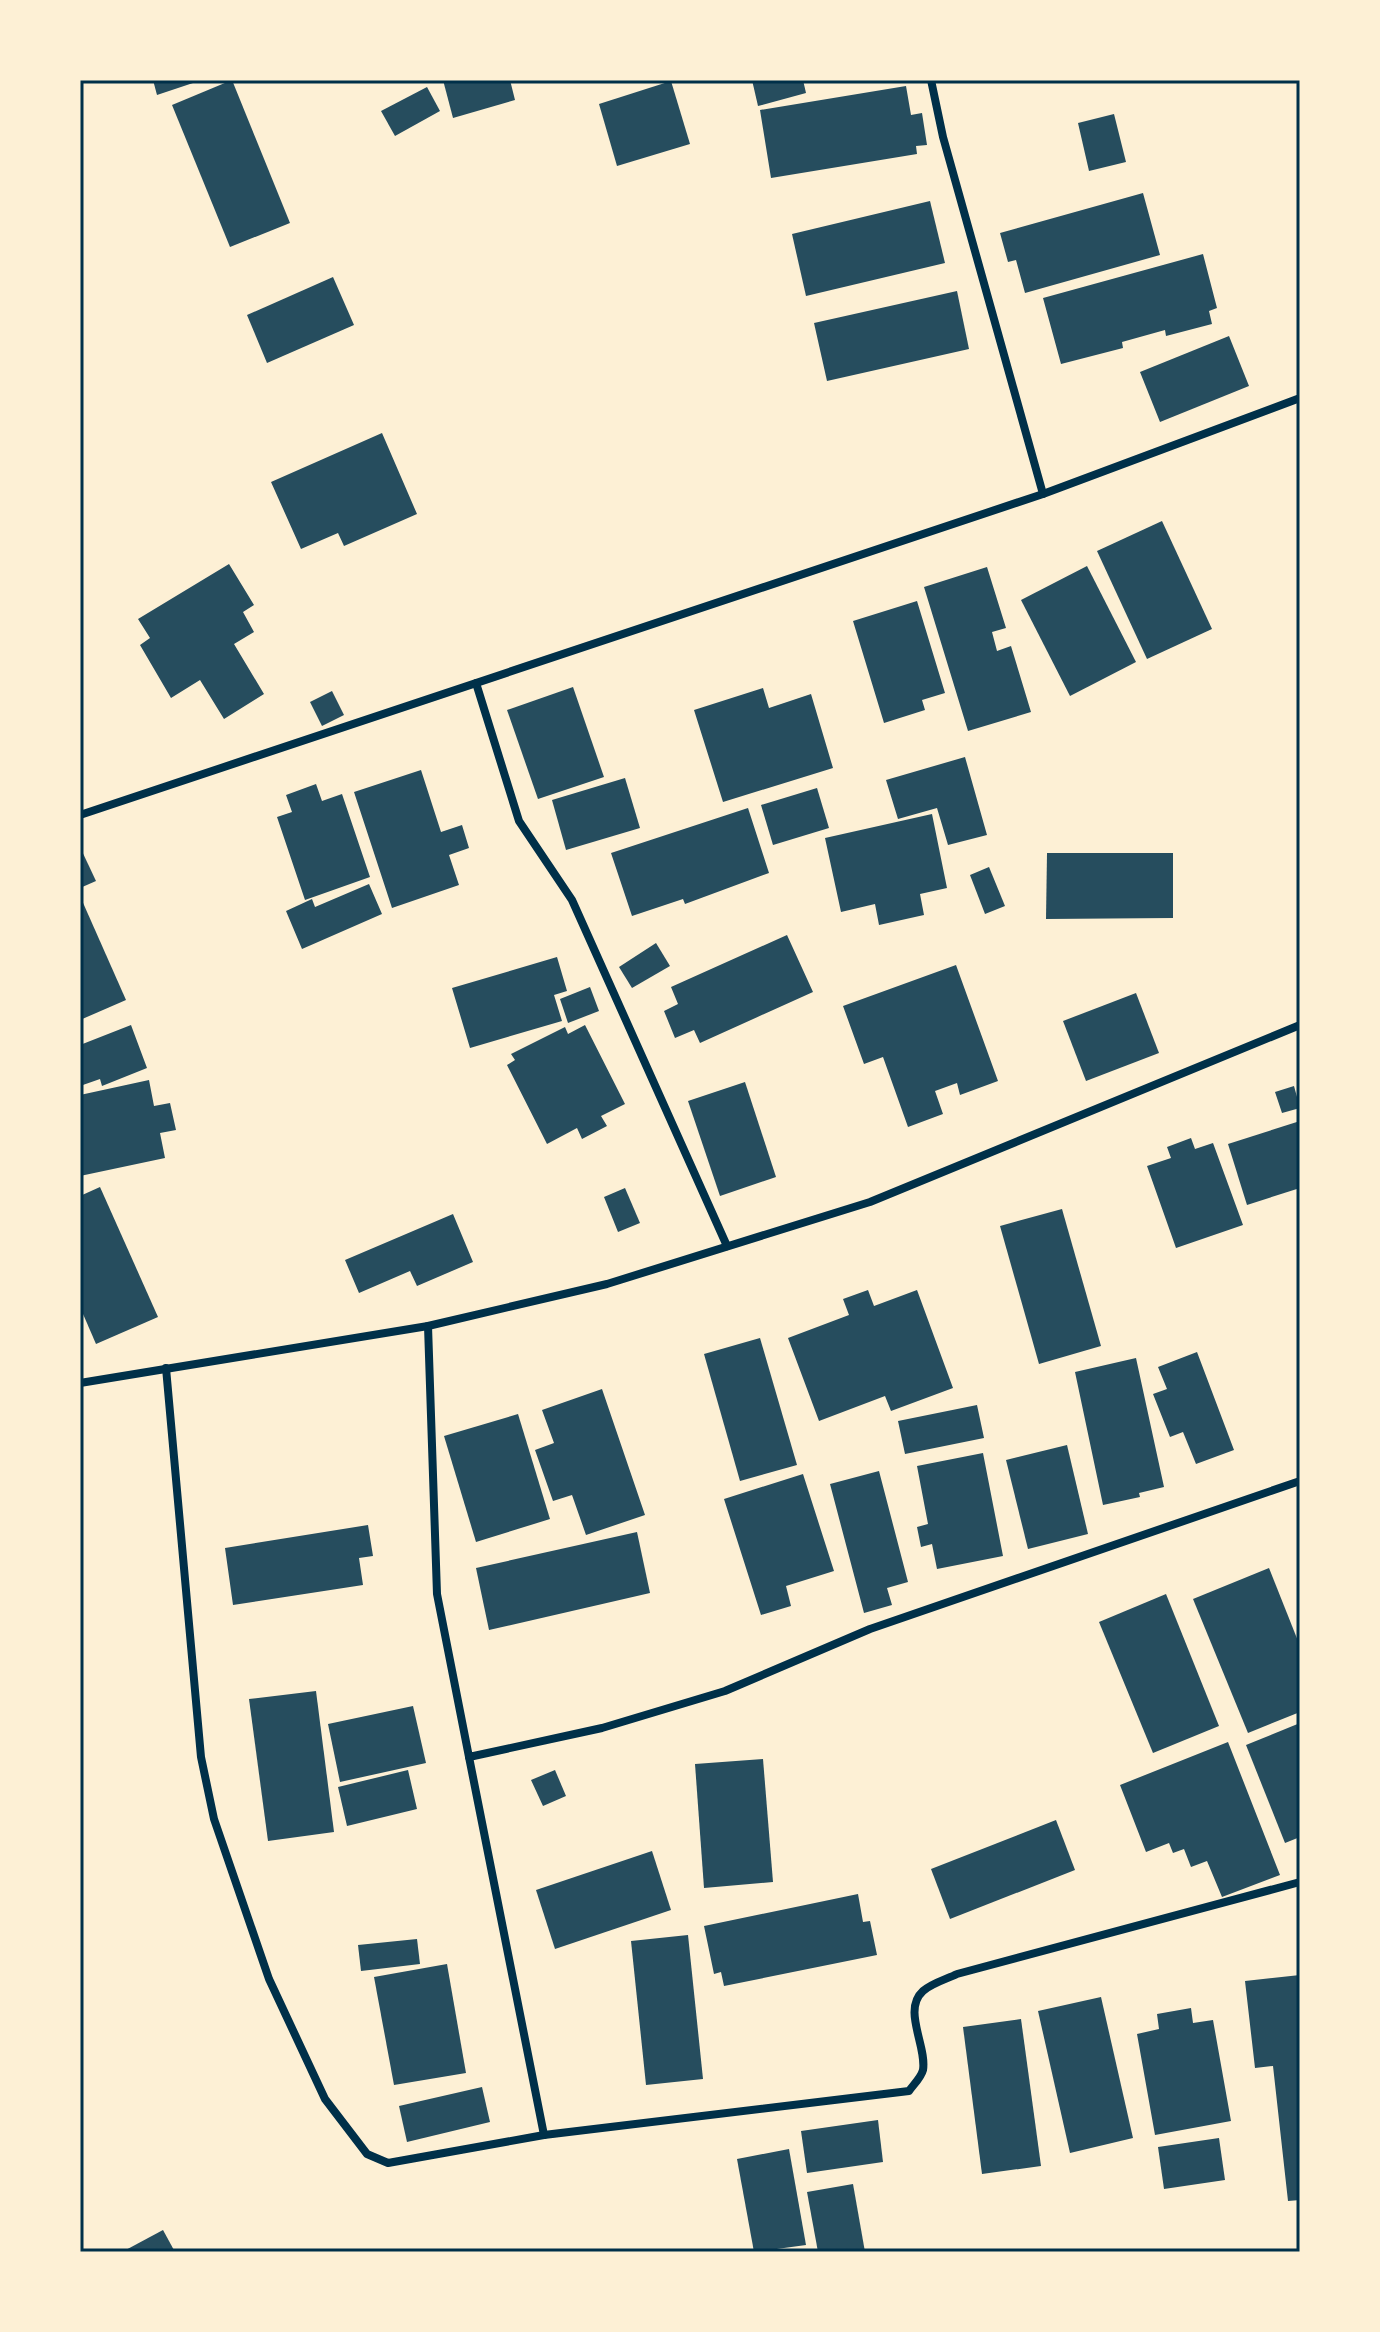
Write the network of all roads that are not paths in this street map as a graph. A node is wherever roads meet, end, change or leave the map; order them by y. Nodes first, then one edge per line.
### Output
1 (931, 80) edge
2 (1300, 398) edge
3 (1043, 494) junction
4 (476, 683) junction
5 (80, 815) edge
6 (1300, 1025) edge
7 (727, 1246) junction
8 (428, 1326) junction
9 (166, 1368) junction
10 (80, 1383) edge
11 (1300, 1481) edge
12 (469, 1757) junction
13 (1300, 1882) edge
14 (544, 2135) junction

1 - 3 street
2 - 3 street
3 - 4 street
4 - 5 street
4 - 7 street
6 - 7 street
7 - 8 street
8 - 9 street
8 - 12 street
9 - 10 street
9 - 14 street
11 - 12 street
12 - 14 street
13 - 14 street

